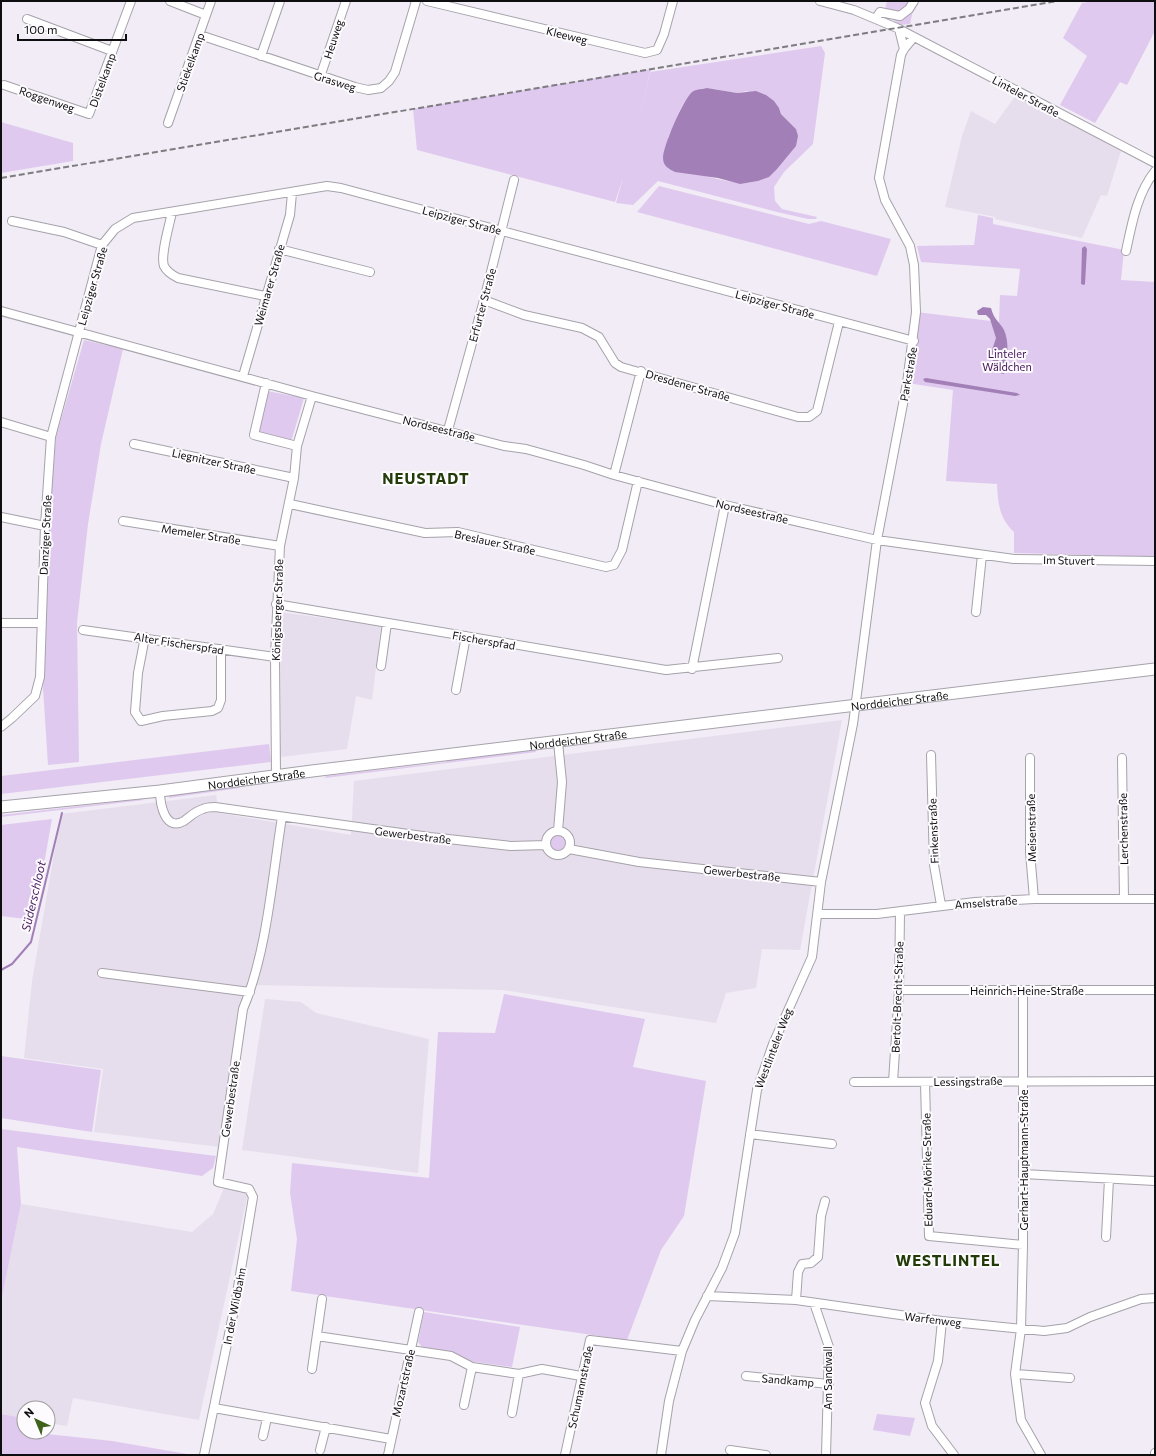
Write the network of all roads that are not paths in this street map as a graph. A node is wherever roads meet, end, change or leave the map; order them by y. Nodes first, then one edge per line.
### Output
1 (131, 1) edge
2 (170, 1) edge
3 (211, 1) edge
4 (280, 1) edge
5 (346, 1) edge
6 (416, 1) edge
7 (427, 1) edge
8 (673, 1) edge
9 (820, 1) edge
10 (914, 1) edge
11 (206, 15) junction
12 (876, 18) junction
13 (27, 19) dead end
14 (898, 28) junction
15 (200, 35) junction
16 (914, 37) junction
17 (904, 49) junction
18 (112, 51) junction
19 (261, 56) junction
20 (320, 77) junction
21 (4, 85) dead end
22 (89, 114) joint
23 (168, 123) dead end
24 (1155, 163) edge
25 (1155, 171) edge
26 (514, 180) dead end
27 (292, 193) junction
28 (172, 212) junction
29 (12, 221) dead end
30 (501, 230) junction
31 (102, 245) junction
32 (278, 249) junction
33 (1126, 251) dead end
34 (370, 272) dead end
35 (265, 296) junction
36 (484, 300) junction
37 (1, 311) edge
38 (839, 322) junction
39 (79, 332) junction
40 (914, 340) junction
41 (641, 371) junction
42 (243, 376) junction
43 (266, 383) junction
44 (312, 396) junction
45 (1, 422) edge
46 (448, 430) junction
47 (51, 437) junction
48 (134, 444) dead end
49 (297, 446) junction
50 (614, 475) junction
51 (294, 478) junction
52 (638, 481) junction
53 (290, 504) junction
54 (725, 505) junction
55 (1, 517) edge
56 (123, 521) dead end
57 (45, 526) junction
58 (877, 540) junction
59 (280, 546) junction
60 (982, 555) junction
61 (1155, 562) edge
62 (276, 604) junction
63 (976, 612) dead end
64 (41, 623) junction
65 (387, 623) junction
66 (1, 624) edge
67 (83, 630) dead end
68 (466, 636) junction
69 (145, 637) junction
70 (220, 649) junction
71 (275, 657) junction
72 (778, 658) dead end
73 (381, 666) dead end
74 (692, 669) junction
75 (1155, 669) edge
76 (456, 690) dead end
77 (855, 706) junction
78 (1, 726) edge
79 (558, 742) junction
80 (931, 755) dead end
81 (1030, 758) dead end
82 (1122, 758) dead end
83 (276, 775) junction
84 (160, 791) junction
85 (1, 807) edge
86 (282, 817) junction
87 (558, 831) junction
88 (546, 845) junction
89 (569, 849) junction
90 (821, 882) junction
91 (1034, 899) junction
92 (1124, 899) junction
93 (1155, 899) edge
94 (941, 905) junction
95 (900, 912) junction
96 (818, 914) junction
97 (102, 973) dead end
98 (899, 990) junction
99 (1023, 990) junction
100 (1155, 990) edge
101 (250, 992) junction
102 (1023, 1081) junction
103 (1155, 1081) edge
104 (854, 1082) dead end
105 (893, 1082) junction
106 (925, 1082) junction
107 (750, 1134) junction
108 (832, 1144) dead end
109 (1023, 1174) junction
110 (1109, 1179) junction
111 (1155, 1181) edge
112 (218, 1182) joint
113 (825, 1202) dead end
114 (1106, 1237) dead end
115 (1023, 1245) junction
116 (707, 1296) junction
117 (1155, 1298) edge
118 (322, 1299) dead end
119 (796, 1300) junction
120 (814, 1304) junction
121 (419, 1312) dead end
122 (942, 1321) junction
123 (1021, 1329) junction
124 (317, 1336) junction
125 (411, 1350) junction
126 (682, 1351) junction
127 (472, 1367) junction
128 (312, 1369) dead end
129 (520, 1374) junction
130 (1015, 1374) junction
131 (581, 1376) junction
132 (746, 1376) dead end
133 (1070, 1378) dead end
134 (829, 1384) junction
135 (464, 1406) dead end
136 (214, 1408) junction
137 (512, 1413) dead end
138 (267, 1418) junction
139 (326, 1427) junction
140 (263, 1436) dead end
141 (391, 1439) junction
142 (320, 1450) dead end
143 (730, 1450) dead end
144 (204, 1455) edge
145 (388, 1455) edge
146 (565, 1455) edge
147 (661, 1455) edge
148 (766, 1455) edge
149 (826, 1455) edge
150 (954, 1455) edge
151 (1041, 1455) edge

1 - 18 street, Distelkamp
2 - 11 street
3 - 11 street, Stiekelkamp
4 - 19 street
5 - 20 street, Heuweg
6 - 20 street, Grasweg
7 - 8 street, Kleeweg
9 - 12 street, Linteler Straße
10 - 12 street
11 - 15 street, Stiekelkamp
12 - 14 street, Linteler Straße
13 - 18 street
14 - 16 street, Linteler Straße
14 - 17 street, Parkstraße
15 - 19 street, Grasweg
15 - 23 street, Stiekelkamp
16 - 17 street, Parkstraße
16 - 24 street, Linteler Straße
17 - 40 street, Parkstraße
18 - 22 street, Distelkamp
19 - 20 street, Grasweg
21 - 22 street, Roggenweg
25 - 33 street
26 - 30 street, Erfurter Straße
27 - 28 street, Leipziger Straße
27 - 30 street, Leipziger Straße
27 - 32 street, Weimarer Straße
28 - 31 street, Leipziger Straße
28 - 35 street
29 - 31 street
30 - 36 street, Erfurter Straße
30 - 38 street, Leipziger Straße
31 - 39 street, Leipziger Straße
32 - 34 street
32 - 35 street, Weimarer Straße
35 - 42 street, Weimarer Straße
36 - 41 street, Dresdener Straße
36 - 46 street, Erfurter Straße
37 - 39 street, Nordseestraße
38 - 40 street, Leipziger Straße
38 - 41 street, Dresdener Straße
39 - 42 street, Nordseestraße
39 - 47 street, Danziger Straße
40 - 58 street, Parkstraße
41 - 50 street
42 - 43 street, Nordseestraße
43 - 44 street, Nordseestraße
43 - 49 street
44 - 46 street, Nordseestraße
44 - 49 street, Königsberger Straße
45 - 47 street
46 - 50 street, Nordseestraße
47 - 57 street, Danziger Straße
48 - 51 street, Liegnitzer Straße
49 - 51 street, Königsberger Straße
50 - 52 street, Nordseestraße
51 - 53 street, Königsberger Straße
52 - 53 street, Breslauer Straße
52 - 54 street, Nordseestraße
53 - 59 street, Königsberger Straße
54 - 58 street, Nordseestraße
54 - 74 street
55 - 57 street
56 - 59 street, Memeler Straße
57 - 64 street, Danziger Straße
58 - 60 street, Im Stuvert
58 - 77 street, Parkstraße
59 - 62 street, Königsberger Straße
60 - 61 street, Im Stuvert
60 - 63 street
62 - 65 street, Fischerspfad
62 - 71 street, Königsberger Straße
64 - 66 street
64 - 78 street, Danziger Straße
65 - 68 street, Fischerspfad
65 - 73 street
67 - 69 street, Alter Fischerspfad
68 - 74 street, Fischerspfad
68 - 76 street
69 - 70 street, Alter Fischerspfad
69 - 70 street
70 - 71 street, Alter Fischerspfad
71 - 83 street, Königsberger Straße
72 - 74 street, Fischerspfad
75 - 77 main road, Norddeicher Straße
77 - 79 main road, Norddeicher Straße
77 - 90 street, Westlinteler Weg
79 - 83 main road, Norddeicher Straße
79 - 87 street
80 - 94 street, Finkenstraße
81 - 91 street, Meisenstraße
82 - 92 street, Lerchenstraße
83 - 84 main road, Norddeicher Straße
84 - 85 main road, Norddeicher Straße
84 - 86 street, Gewerbestraße
86 - 88 street, Gewerbestraße
86 - 101 street, Gewerbestraße
87 - 88 street
87 - 89 street
88 - 89 street, Gewerbestraße
89 - 90 street, Gewerbestraße
90 - 96 street, Westlinteler Weg
91 - 92 street, Amselstraße
91 - 94 street, Amselstraße
92 - 93 street, Amselstraße
94 - 95 street, Amselstraße
95 - 96 street, Amselstraße
95 - 98 street, Bertolt-Brecht-Straße
96 - 107 street, Westlinteler Weg
97 - 101 street
98 - 99 street, Heinrich-Heine-Straße
98 - 105 street, Bertolt-Brecht-Straße
99 - 100 street, Heinrich-Heine-Straße
99 - 102 street, Gerhart-Hauptmann-Straße
101 - 112 street, Gewerbestraße
102 - 103 street, Lessingstraße
102 - 106 street, Lessingstraße
102 - 109 street, Gerhart-Hauptmann-Straße
104 - 105 street, Lessingstraße
105 - 106 street, Lessingstraße
106 - 115 street, Eduard-Mörike-Straße
107 - 108 street
107 - 116 street, Westlinteler Weg
109 - 110 street
109 - 115 street, Gerhart-Hauptmann-Straße
110 - 111 street
110 - 114 street
112 - 136 street, In der Wildbahn
113 - 119 street
115 - 123 street, Gerhart-Hauptmann-Straße
116 - 119 street, Warfenweg
116 - 126 street, Westlinteler Weg
117 - 123 street, Warfenweg
118 - 124 street
119 - 120 street, Warfenweg
120 - 122 street, Warfenweg
120 - 134 street, Am Sandwall
121 - 125 street, Mozartstraße
122 - 123 street, Warfenweg
122 - 150 street
123 - 130 street, Gerhart-Hauptmann-Straße
124 - 125 street
124 - 128 street
125 - 127 street
125 - 141 street, Mozartstraße
126 - 131 street, Schumannstraße
126 - 147 street, Westlinteler Weg
127 - 129 street
127 - 135 street
129 - 131 street
129 - 137 street
130 - 133 street
130 - 151 street, Gerhart-Hauptmann-Straße
131 - 146 street, Schumannstraße
132 - 134 street, Sandkamp
134 - 149 street, Am Sandwall
136 - 138 street
136 - 144 street, In der Wildbahn
138 - 139 street
138 - 140 street
139 - 141 street
139 - 142 street
141 - 145 street, Mozartstraße
143 - 148 street

